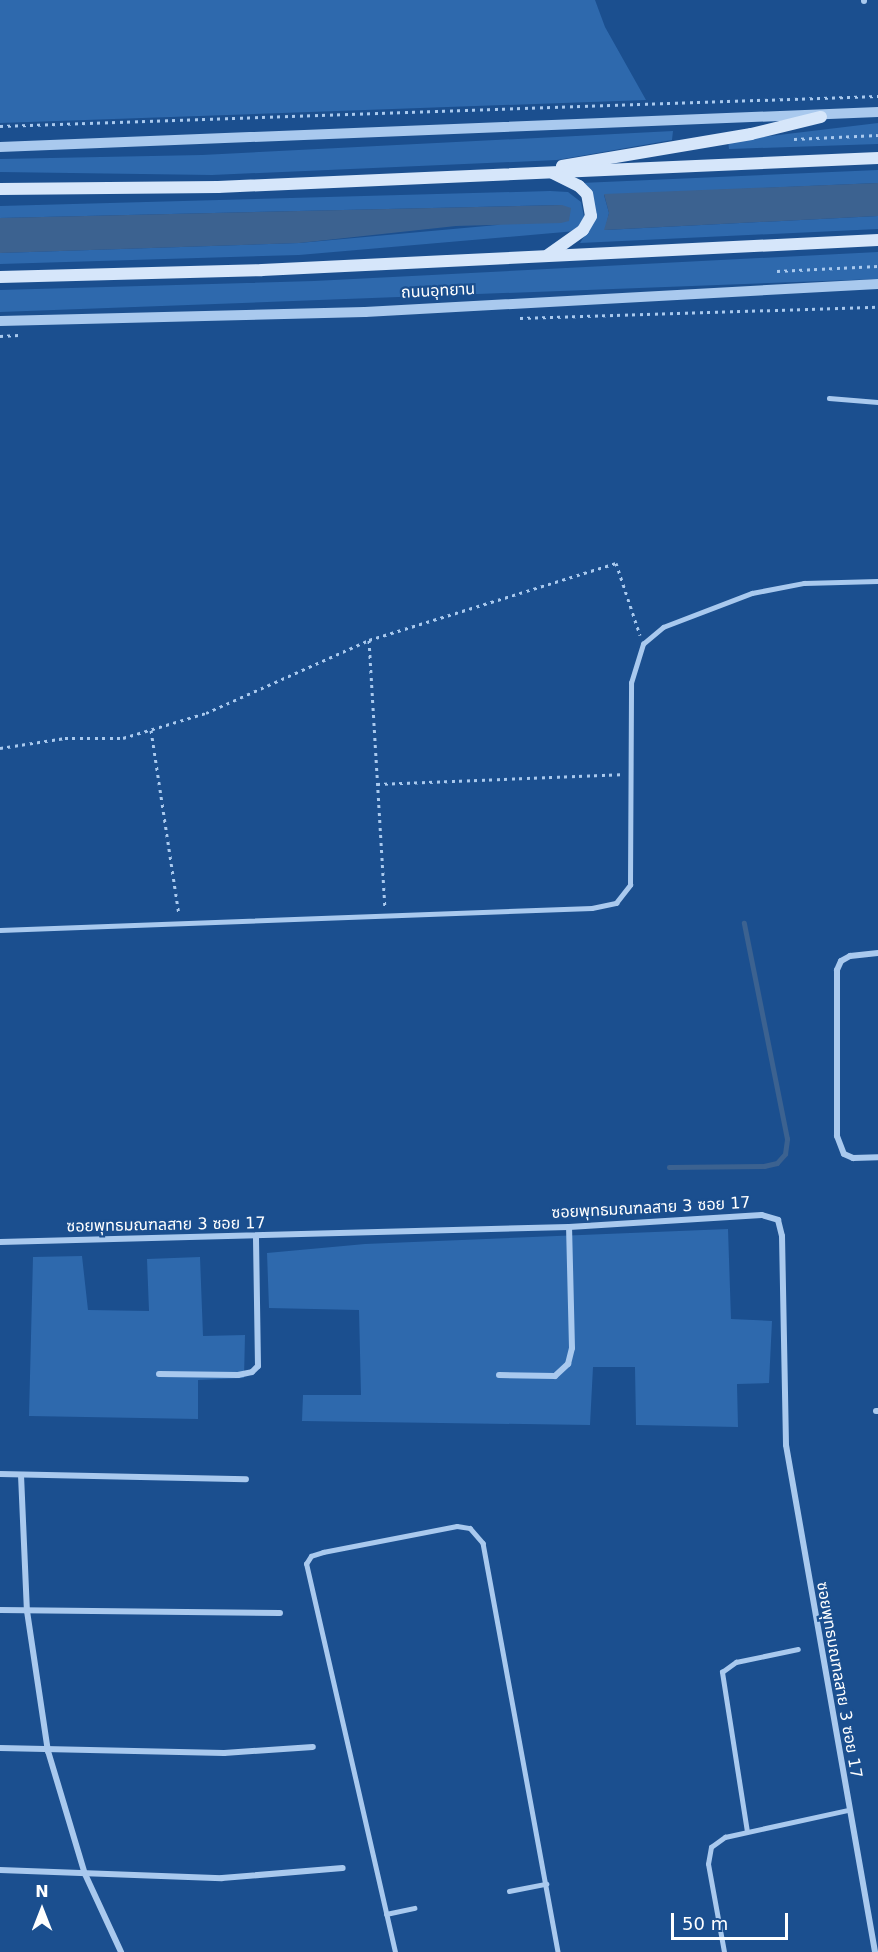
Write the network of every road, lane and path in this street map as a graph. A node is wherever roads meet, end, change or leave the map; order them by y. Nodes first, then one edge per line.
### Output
1 (878, 96) edge
2 (878, 112) edge
3 (820, 117) junction
4 (0, 126) edge
5 (878, 135) edge
6 (786, 139) dead end
7 (0, 147) edge
8 (878, 159) edge
9 (550, 173) junction
10 (505, 176) junction
11 (0, 189) edge
12 (878, 240) edge
13 (547, 255) junction
14 (878, 266) edge
15 (777, 270) dead end
16 (0, 277) edge
17 (878, 284) edge
18 (0, 321) edge
19 (829, 398) dead end
20 (878, 402) edge
21 (878, 581) edge
22 (369, 640) junction
23 (643, 644) junction
24 (151, 730) junction
25 (0, 748) edge
26 (630, 774) junction
27 (377, 784) junction
28 (385, 916) junction
29 (181, 924) junction
30 (0, 930) edge
31 (878, 953) edge
32 (878, 1157) edge
33 (569, 1227) junction
34 (256, 1236) junction
35 (0, 1242) edge
36 (159, 1374) dead end
37 (499, 1375) dead end
38 (0, 1474) edge
39 (21, 1475) junction
40 (246, 1479) dead end
41 (0, 1610) edge
42 (27, 1611) junction
43 (280, 1613) dead end
44 (798, 1649) dead end
45 (313, 1747) dead end
46 (0, 1748) edge
47 (48, 1751) junction
48 (848, 1810) junction
49 (747, 1832) junction
50 (343, 1868) dead end
51 (0, 1870) edge
52 (85, 1874) junction
53 (546, 1884) junction
54 (509, 1891) dead end
55 (414, 1908) dead end
56 (386, 1914) junction
57 (121, 1952) edge
58 (395, 1952) edge
59 (558, 1952) edge
60 (724, 1952) edge
61 (875, 1952) edge

1 - 4 path
2 - 3 street
3 - 7 street
3 - 10 main road
5 - 6 path
8 - 9 main road
9 - 10 main road
9 - 13 main road
10 - 11 main road
12 - 13 main road, ถนนอุทยาน
13 - 16 main road, ถนนอุทยาน
14 - 15 path
17 - 18 street, ถนนอุทยาน
19 - 20 lane
21 - 23 lane
22 - 23 path
22 - 24 path
22 - 27 path
23 - 26 lane
24 - 25 path
24 - 29 path
26 - 27 path
26 - 28 lane
27 - 28 path
28 - 29 lane
29 - 30 lane
31 - 32 street
33 - 34 street, ซอยพุทธมณฑลสาย 3 ซอย 17
33 - 37 street
33 - 48 street, ซอยพุทธมณฑลสาย 3 ซอย 17
34 - 35 street, ซอยพุทธมณฑลสาย 3 ซอย 17
34 - 36 street
38 - 39 street
39 - 40 street
39 - 42 street
41 - 42 street
42 - 43 street
42 - 47 street
44 - 49 lane
45 - 47 street
46 - 47 street
47 - 52 street
48 - 49 lane
48 - 61 street, ซอยพุทธมณฑลสาย 3 ซอย 17
49 - 60 lane
50 - 52 street
51 - 52 street
52 - 57 street
53 - 54 lane
53 - 56 lane
53 - 59 lane
55 - 56 lane
56 - 58 lane

